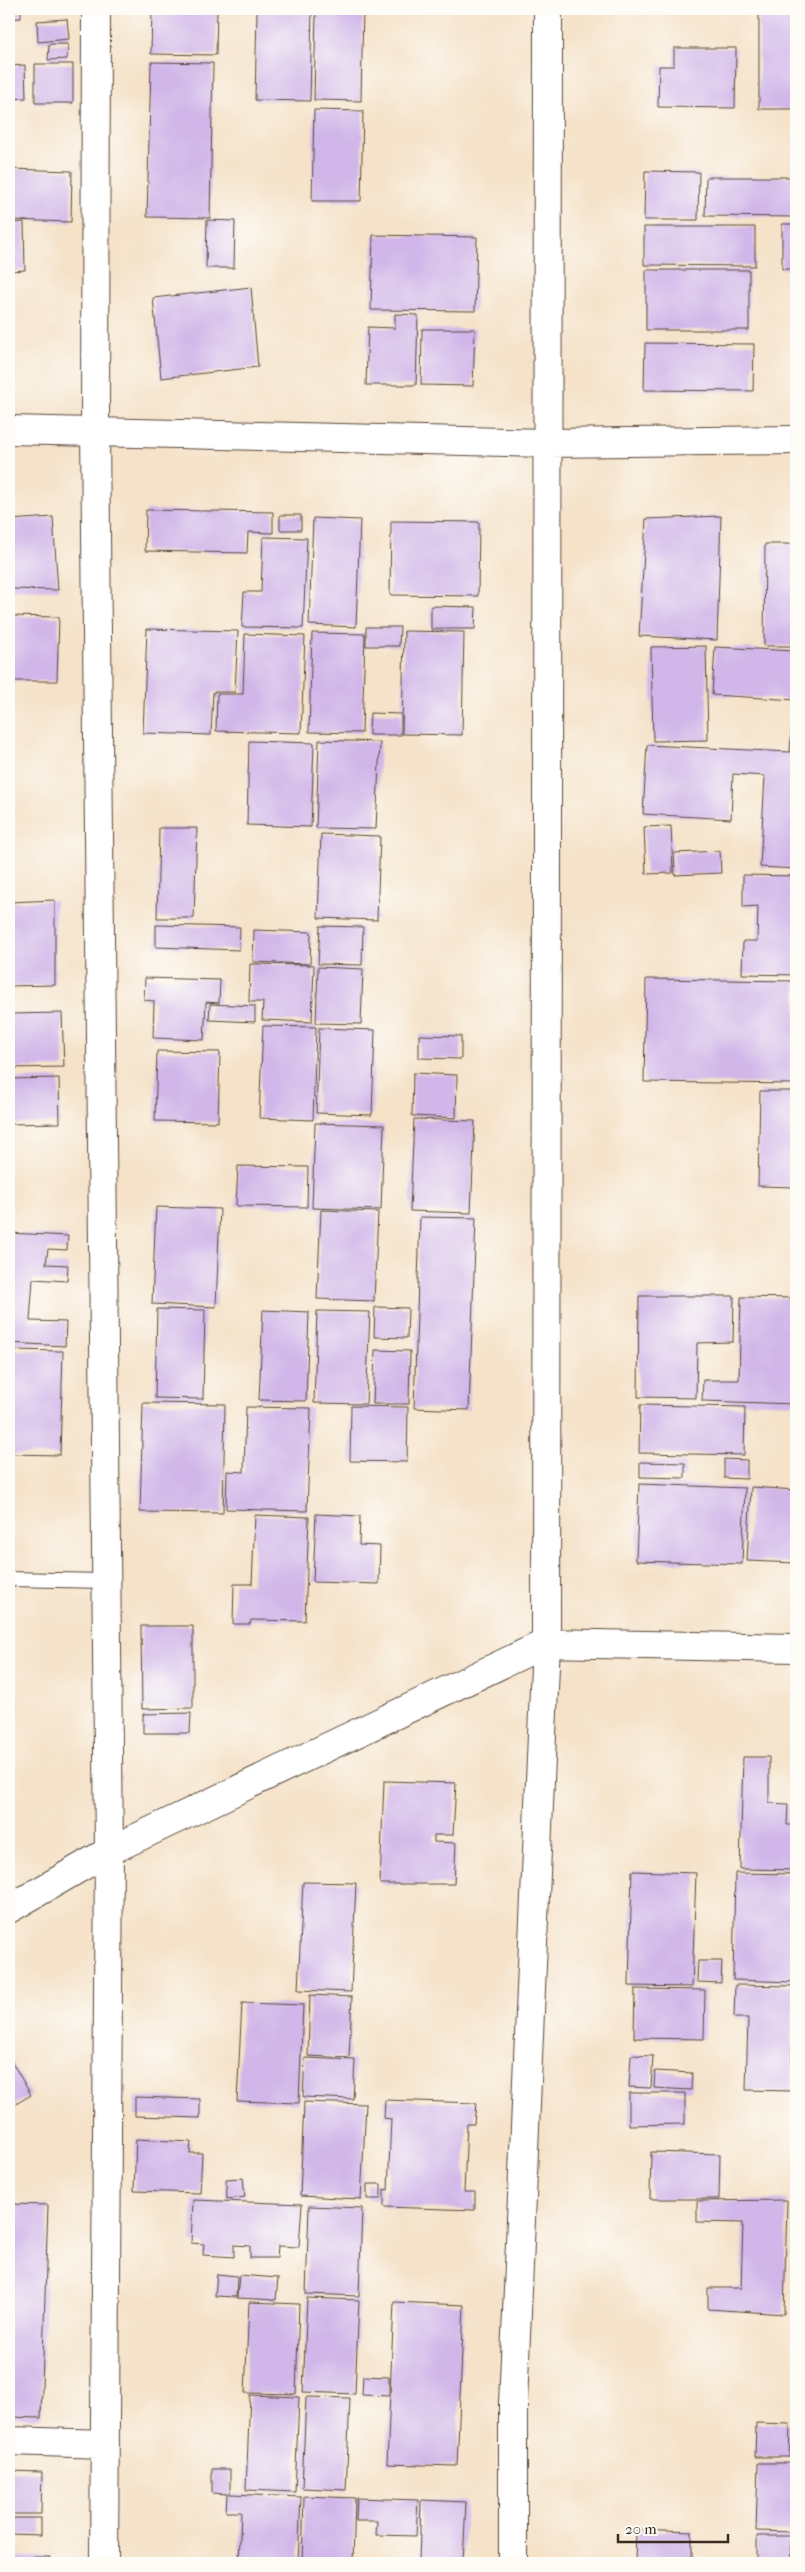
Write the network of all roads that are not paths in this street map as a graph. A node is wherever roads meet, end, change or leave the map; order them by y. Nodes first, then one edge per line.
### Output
1 (96, 9) edge
2 (548, 9) edge
3 (9, 430) edge
4 (94, 431) junction
5 (796, 440) edge
6 (548, 443) junction
7 (9, 1579) edge
8 (105, 1581) junction
9 (546, 1643) junction
10 (796, 1648) edge
11 (109, 1851) junction
12 (9, 1909) edge
13 (9, 2441) edge
14 (105, 2444) junction
15 (104, 2563) edge
16 (513, 2563) edge

1 - 4 street
2 - 6 street
3 - 4 street
4 - 6 street
4 - 8 street
5 - 6 street
6 - 9 street
7 - 8 lane
8 - 11 street
9 - 10 street
9 - 11 street
9 - 16 street
11 - 12 street
11 - 14 street
13 - 14 street
14 - 15 street

